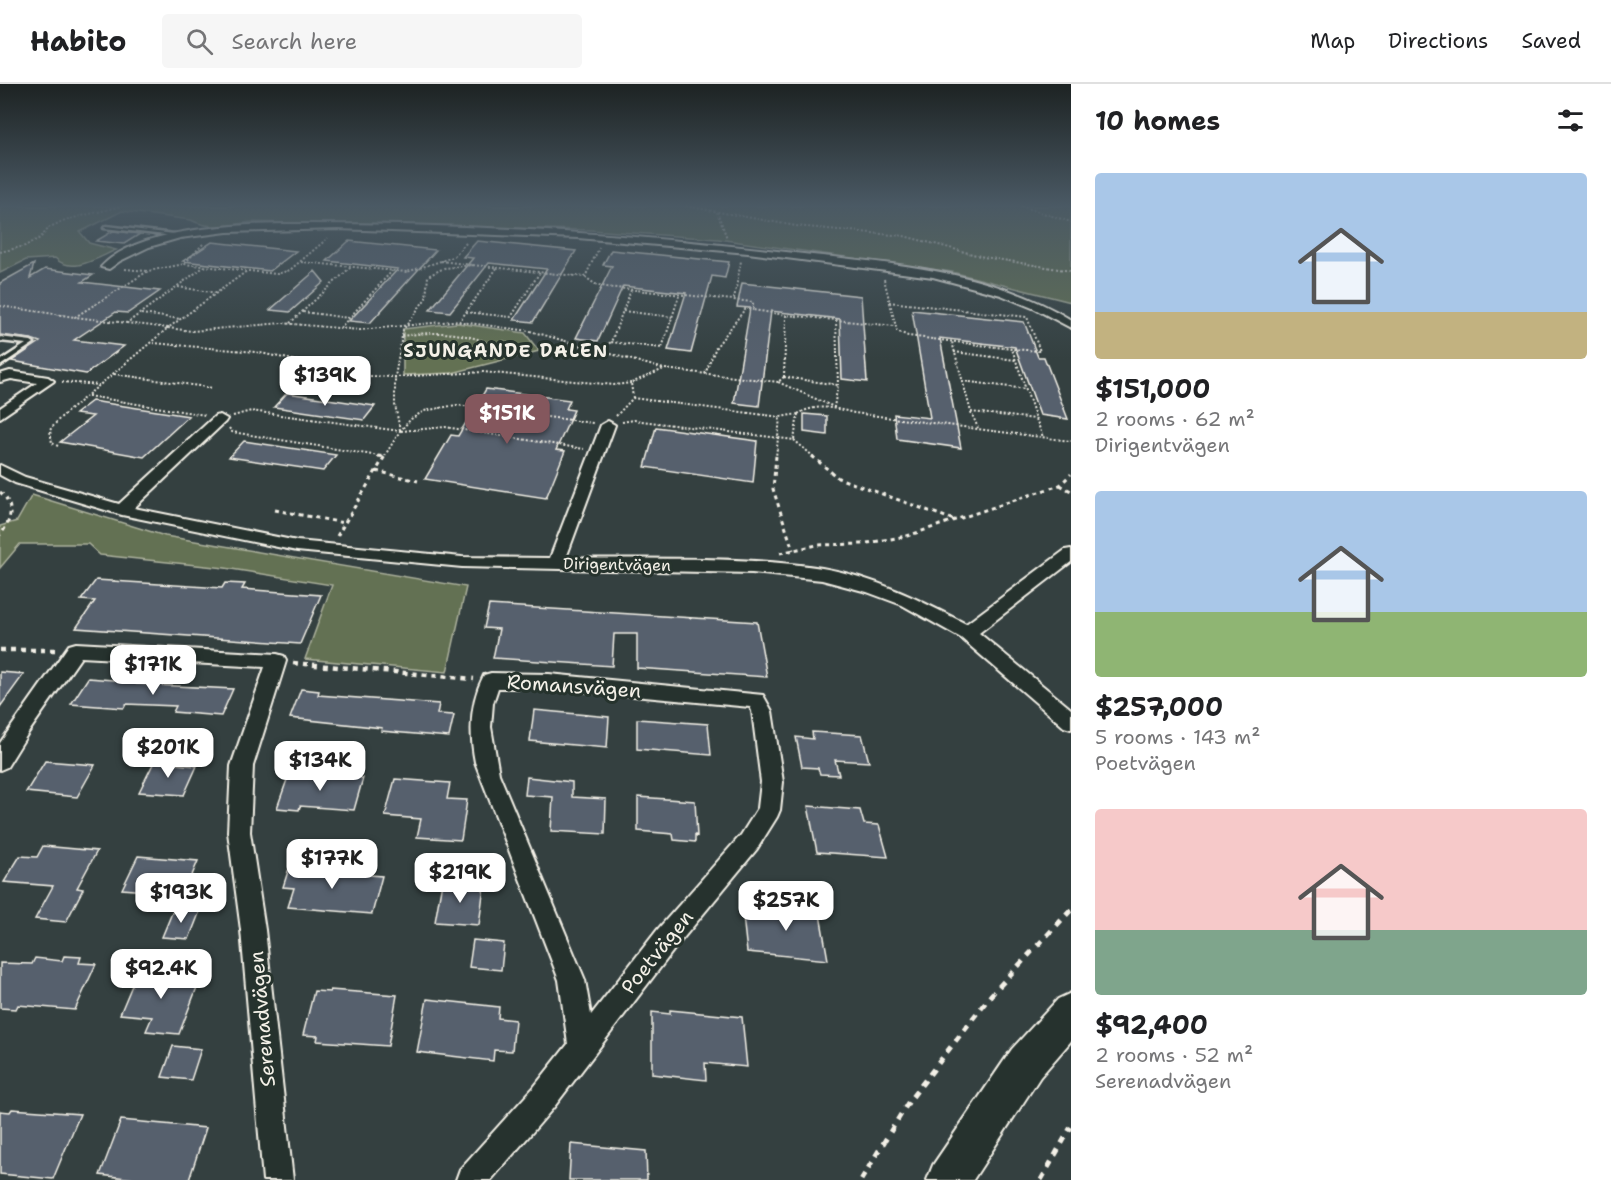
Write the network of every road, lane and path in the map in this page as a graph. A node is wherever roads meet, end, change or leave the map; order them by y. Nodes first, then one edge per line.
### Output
1 (118, 257) edge
2 (191, 257) edge
3 (306, 257) edge
4 (453, 257) edge
5 (595, 257) edge
6 (742, 257) edge
7 (810, 257) edge
8 (985, 257) edge
9 (441, 261) junction
10 (300, 262) junction
11 (184, 264) junction
12 (473, 265) junction
13 (205, 266) junction
14 (882, 266) junction
15 (106, 267) dead end
16 (351, 267) junction
17 (498, 268) junction
18 (392, 270) junction
19 (247, 271) junction
20 (1071, 271) edge
21 (540, 272) junction
22 (585, 277) junction
23 (177, 287) junction
24 (631, 290) junction
25 (217, 292) junction
26 (679, 296) junction
27 (734, 299) junction
28 (889, 302) junction
29 (0, 306) edge
30 (753, 310) junction
31 (623, 311) junction
32 (303, 312) junction
33 (466, 312) junction
34 (140, 314) junction
35 (786, 315) junction
36 (75, 316) junction
37 (672, 317) junction
38 (349, 318) junction
39 (181, 319) junction
40 (836, 320) junction
41 (459, 322) junction
42 (127, 324) junction
43 (290, 324) junction
44 (407, 325) junction
45 (1071, 325) edge
46 (896, 326) junction
47 (168, 328) junction
48 (340, 328) junction
49 (402, 336) junction
50 (0, 339) edge
51 (611, 342) junction
52 (952, 342) junction
53 (152, 343) junction
54 (401, 345) junction
55 (491, 345) junction
56 (1012, 349) junction
57 (598, 350) junction
58 (954, 352) junction
59 (1016, 360) junction
60 (0, 364) edge
61 (664, 369) junction
62 (114, 374) junction
63 (705, 374) junction
64 (3, 375) edge
65 (395, 377) junction
66 (784, 378) junction
67 (48, 381) junction
68 (962, 381) junction
69 (778, 382) junction
70 (631, 383) junction
71 (100, 385) junction
72 (838, 385) junction
73 (213, 388) dead end
74 (1026, 389) junction
75 (87, 396) junction
76 (633, 398) junction
77 (834, 407) junction
78 (2, 411) edge
79 (970, 412) junction
80 (798, 414) junction
81 (780, 417) junction
82 (220, 419) junction
83 (1036, 419) junction
84 (608, 425) junction
85 (979, 428) junction
86 (400, 431) junction
87 (1043, 437) junction
88 (778, 438) junction
89 (794, 440) junction
90 (1071, 441) edge
91 (58, 446) dead end
92 (597, 451) junction
93 (385, 457) junction
94 (0, 470) edge
95 (376, 471) junction
96 (1071, 474) edge
97 (418, 482) dead end
98 (1060, 485) junction
99 (1071, 491) edge
100 (0, 492) edge
101 (122, 510) junction
102 (275, 510) dead end
103 (954, 520) junction
104 (344, 523) junction
105 (0, 535) edge
106 (329, 549) junction
107 (793, 550) junction
108 (1071, 554) edge
109 (556, 563) junction
110 (753, 567) junction
111 (967, 633) junction
112 (0, 650) edge
113 (76, 650) junction
114 (278, 661) junction
115 (491, 680) junction
116 (756, 700) joint
117 (1071, 721) edge
118 (0, 761) edge
119 (1071, 910) edge
120 (1071, 1012) edge
121 (582, 1047) junction
122 (1071, 1127) edge
123 (278, 1180) edge
124 (471, 1180) edge
125 (861, 1180) edge
126 (948, 1180) edge
127 (1041, 1180) edge

1 - 15 street
2 - 11 path
3 - 10 path
4 - 9 path
5 - 22 path
6 - 27 path
7 - 14 street
8 - 20 path
9 - 12 path
9 - 18 path
10 - 16 path
10 - 19 path
11 - 13 path
11 - 36 path
12 - 17 path
12 - 44 path
13 - 19 path
13 - 23 path
14 - 28 path
14 - 45 street
16 - 18 path
16 - 32 path
17 - 21 path
17 - 33 path
18 - 38 path
19 - 25 path
21 - 22 path
21 - 33 path
22 - 24 path
23 - 25 path
23 - 34 path
24 - 26 path
24 - 31 path
25 - 39 path
26 - 27 path
26 - 37 path
27 - 30 path
28 - 46 path
28 - 56 path
29 - 36 path
30 - 35 path
30 - 63 path
31 - 37 path
31 - 51 path
32 - 38 path
32 - 43 path
33 - 41 path
34 - 39 path
34 - 42 path
35 - 40 path
35 - 66 path
36 - 42 path
37 - 51 path
38 - 48 path
39 - 47 path
40 - 46 path
40 - 72 path
41 - 44 path
41 - 57 path
42 - 47 path
43 - 47 path
43 - 48 path
44 - 48 path
44 - 49 path
46 - 52 path
47 - 53 path
49 - 54 path
49 - 55 path
50 - 60 lane
51 - 57 path
52 - 56 path
52 - 58 path
53 - 62 path
53 - 65 path
54 - 55 path
54 - 65 path
55 - 55 path
56 - 59 path
57 - 61 path
58 - 59 path
58 - 68 path
59 - 74 path
61 - 63 path
61 - 70 path
62 - 71 path
62 - 73 path
63 - 69 path
64 - 67 street
65 - 70 path
65 - 86 path
66 - 69 path
66 - 72 path
67 - 71 path
67 - 78 street
68 - 74 path
68 - 79 path
69 - 77 path
70 - 76 path
71 - 75 path
72 - 77 path
74 - 83 path
75 - 82 path
75 - 91 path
76 - 81 path
76 - 84 path
77 - 80 path
77 - 85 path
79 - 83 path
79 - 85 path
80 - 81 path
80 - 89 path
81 - 88 path
82 - 86 path
82 - 93 path
82 - 101 street
83 - 87 path
84 - 86 path
84 - 88 path
84 - 92 street
85 - 87 path
86 - 92 path
86 - 93 path
87 - 90 path
88 - 89 path
88 - 107 path
89 - 103 path
92 - 109 street
93 - 95 path
94 - 101 street, Dirigentvägen
95 - 97 path
95 - 104 path
96 - 98 path
98 - 99 path
98 - 103 path
100 - 105 path
101 - 106 street, Dirigentvägen
102 - 104 path
103 - 107 path
104 - 106 path
106 - 109 street, Dirigentvägen
107 - 110 path
108 - 111 street
109 - 110 street, Dirigentvägen
110 - 111 street, Dirigentvägen
111 - 117 street, Dirigentvägen
112 - 113 path
113 - 114 street
113 - 118 street
114 - 115 path
114 - 123 street, Serenadvägen
115 - 116 street, Romansvägen
115 - 121 street, Romansvägen
116 - 121 street, Poetvägen
119 - 125 path
120 - 126 main road
121 - 124 street, Poetvägen
122 - 127 path

